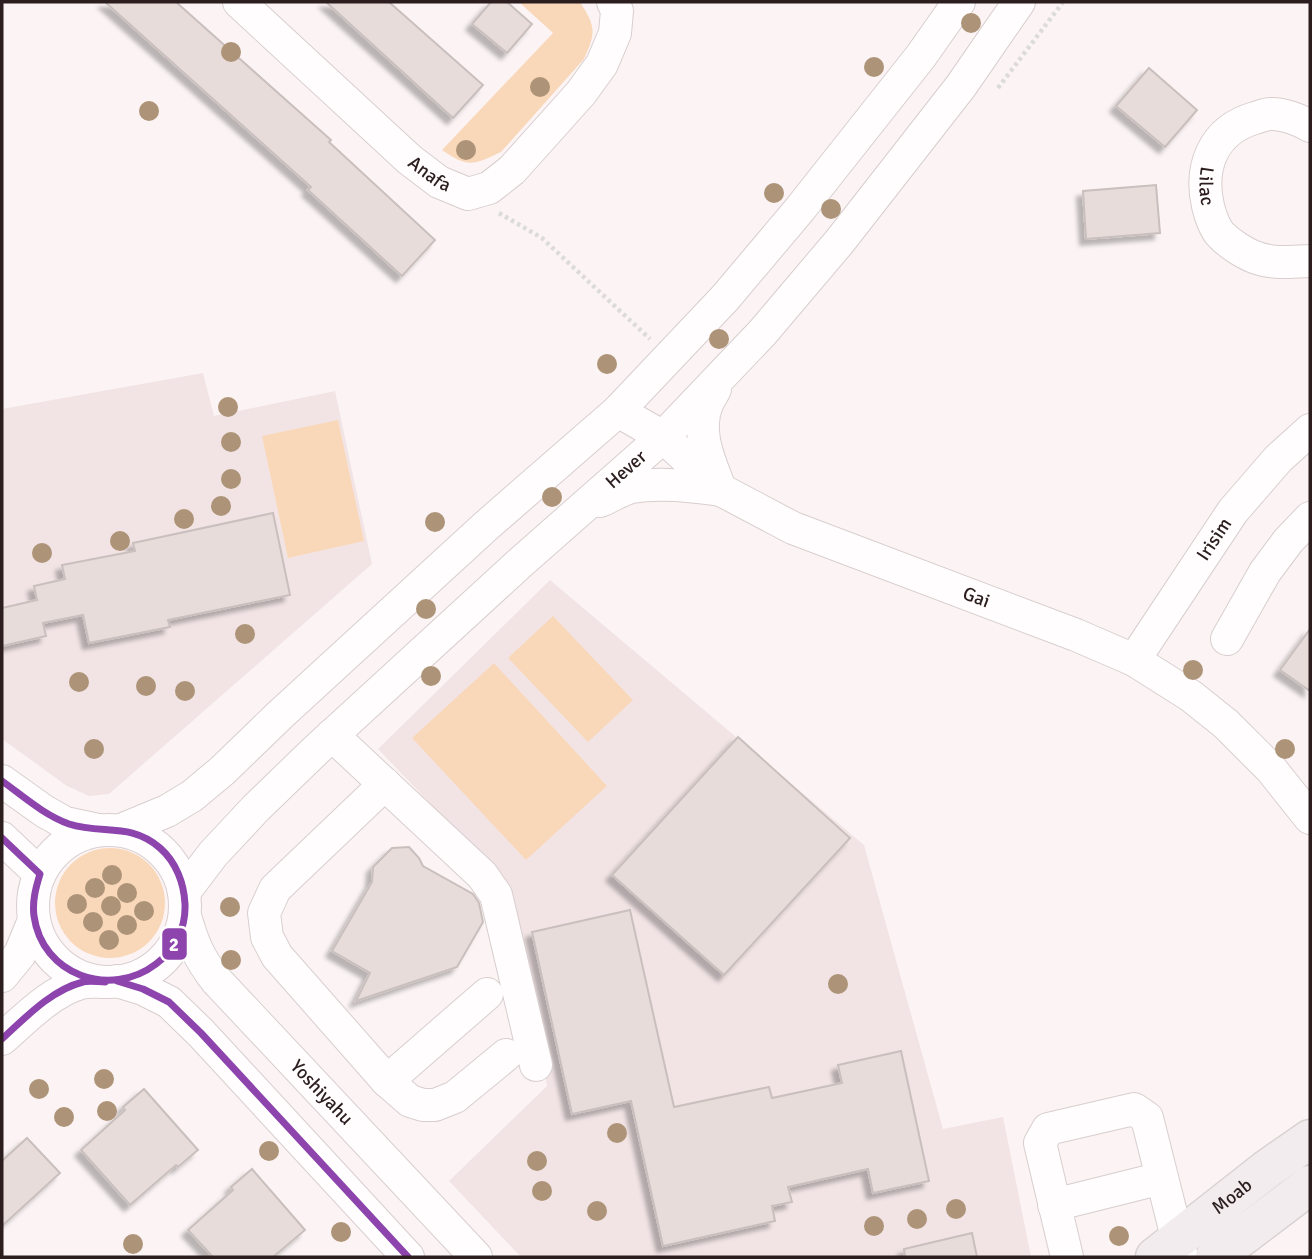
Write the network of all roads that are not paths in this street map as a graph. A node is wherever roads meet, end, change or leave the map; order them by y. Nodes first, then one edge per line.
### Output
1 (239, 2) edge
2 (613, 2) edge
3 (958, 2) edge
4 (1019, 2) edge
5 (1310, 126) edge
6 (1310, 261) edge
7 (726, 371) junction
8 (618, 411) junction
9 (1310, 430) edge
10 (663, 437) junction
11 (721, 490) junction
12 (581, 510) junction
13 (1310, 518) edge
14 (1227, 639) dead end
15 (1134, 660) junction
16 (332, 735) junction
17 (2, 781) edge
18 (385, 784) junction
19 (1310, 818) edge
20 (110, 830) junction
21 (2, 838) edge
22 (40, 874) junction
23 (185, 903) junction
24 (34, 920) junction
25 (2, 976) edge
26 (111, 981) junction
27 (486, 994) dead end
28 (2, 1039) edge
29 (506, 1055) dead end
30 (536, 1065) dead end
31 (387, 1081) junction
32 (1310, 1139) edge
33 (1162, 1178) junction
34 (1310, 1185) edge
35 (1054, 1205) junction
36 (1171, 1251) edge
37 (408, 1257) edge
38 (476, 1257) edge
39 (1067, 1257) edge
40 (1215, 1257) edge

1 - 2 street, Anafa
3 - 8 street
4 - 7 street, Hever
5 - 6 street, Lilac
7 - 10 street, Hever
7 - 11 street
8 - 10 street, Gai
8 - 20 street
9 - 15 street, Irisim
10 - 11 street, Gai
10 - 12 street, Hever
11 - 12 street
11 - 15 street, Gai
12 - 16 street, Hever
13 - 14 street
15 - 19 street, Gai
16 - 18 street
16 - 23 street, Hever
17 - 20 street
18 - 30 street
18 - 31 street
20 - 22 street
20 - 23 street
21 - 22 street
22 - 24 street
23 - 26 street
23 - 38 street, Yoshiyahu
24 - 25 street
24 - 26 street
26 - 28 street
26 - 37 street
27 - 31 street
29 - 31 street
32 - 36 main road, Moab
33 - 35 street
33 - 35 street
33 - 36 street
34 - 40 main road, Moab
35 - 39 street

